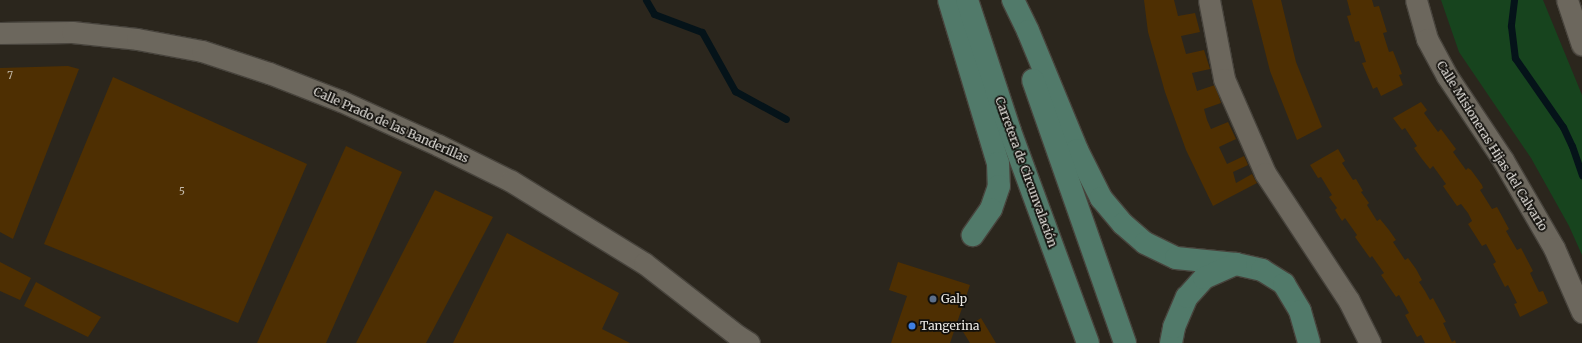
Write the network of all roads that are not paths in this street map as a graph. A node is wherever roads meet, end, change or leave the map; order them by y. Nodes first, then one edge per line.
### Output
1 (949, 0) edge
2 (967, 0) edge
3 (1005, 0) edge
4 (1013, 0) edge
5 (1208, 0) edge
6 (1416, 0) edge
7 (1567, 0) edge
8 (0, 33) edge
9 (1582, 45) edge
10 (973, 235) dead end
11 (1236, 264) junction
12 (1582, 312) edge
13 (742, 341) edge
14 (1088, 343) edge
15 (1125, 343) edge
16 (1172, 343) edge
17 (1309, 343) edge
18 (1370, 343) edge

1 - 10 main road
2 - 14 main road, Carretera de Circunvalación
3 - 15 main road
4 - 11 main road
5 - 18 street
6 - 12 street, Calle Misioneras Hijas del Calvario
7 - 9 street
8 - 13 street, Calle Prado de las Banderillas
11 - 16 main road
11 - 17 main road

